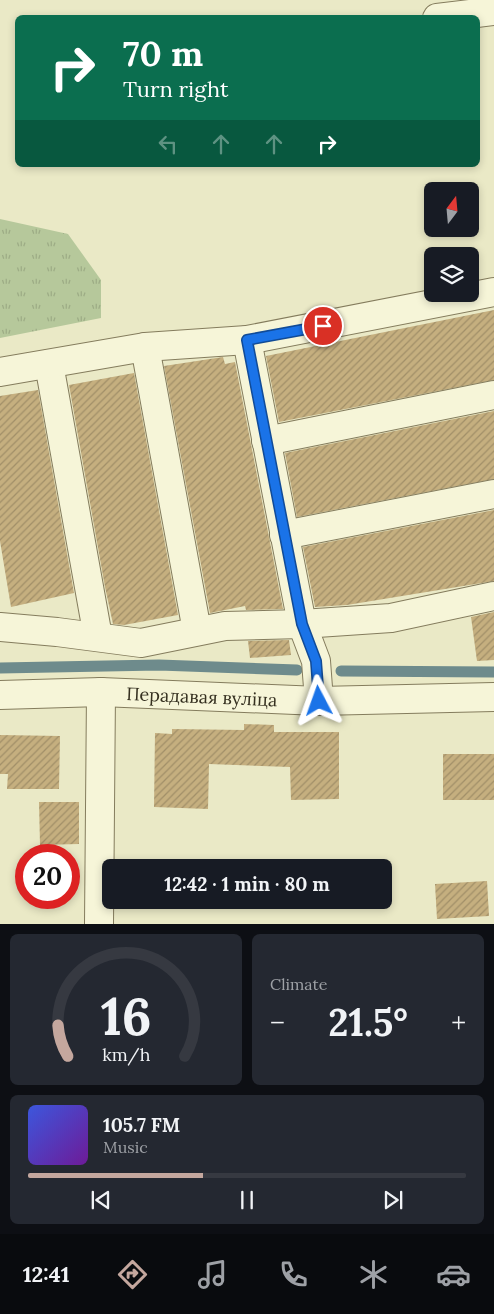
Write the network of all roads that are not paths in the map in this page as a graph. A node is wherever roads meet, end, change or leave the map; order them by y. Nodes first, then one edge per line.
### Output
1 (494, 11) edge
2 (461, 15) edge
3 (494, 292) edge
4 (247, 340) junction
5 (145, 347) junction
6 (49, 364) junction
7 (0, 372) edge
8 (494, 395) edge
9 (266, 441) junction
10 (494, 494) edge
11 (284, 534) junction
12 (494, 596) edge
13 (302, 624) junction
14 (0, 627) edge
15 (197, 632) junction
16 (98, 637) junction
17 (101, 692) junction
18 (0, 695) edge
19 (494, 697) edge
20 (319, 701) junction
21 (99, 924) edge

1 - 2 street
3 - 4 street
4 - 5 street
4 - 9 street
5 - 6 street
5 - 15 street
6 - 7 street
6 - 16 street
8 - 9 street
9 - 11 street
10 - 11 street
11 - 13 street
12 - 13 street
13 - 15 street
13 - 20 street
14 - 16 street
15 - 16 street
17 - 18 street, Перадавая вуліца
17 - 20 street, Перадавая вуліца
17 - 21 street
19 - 20 street, Перадавая вуліца

